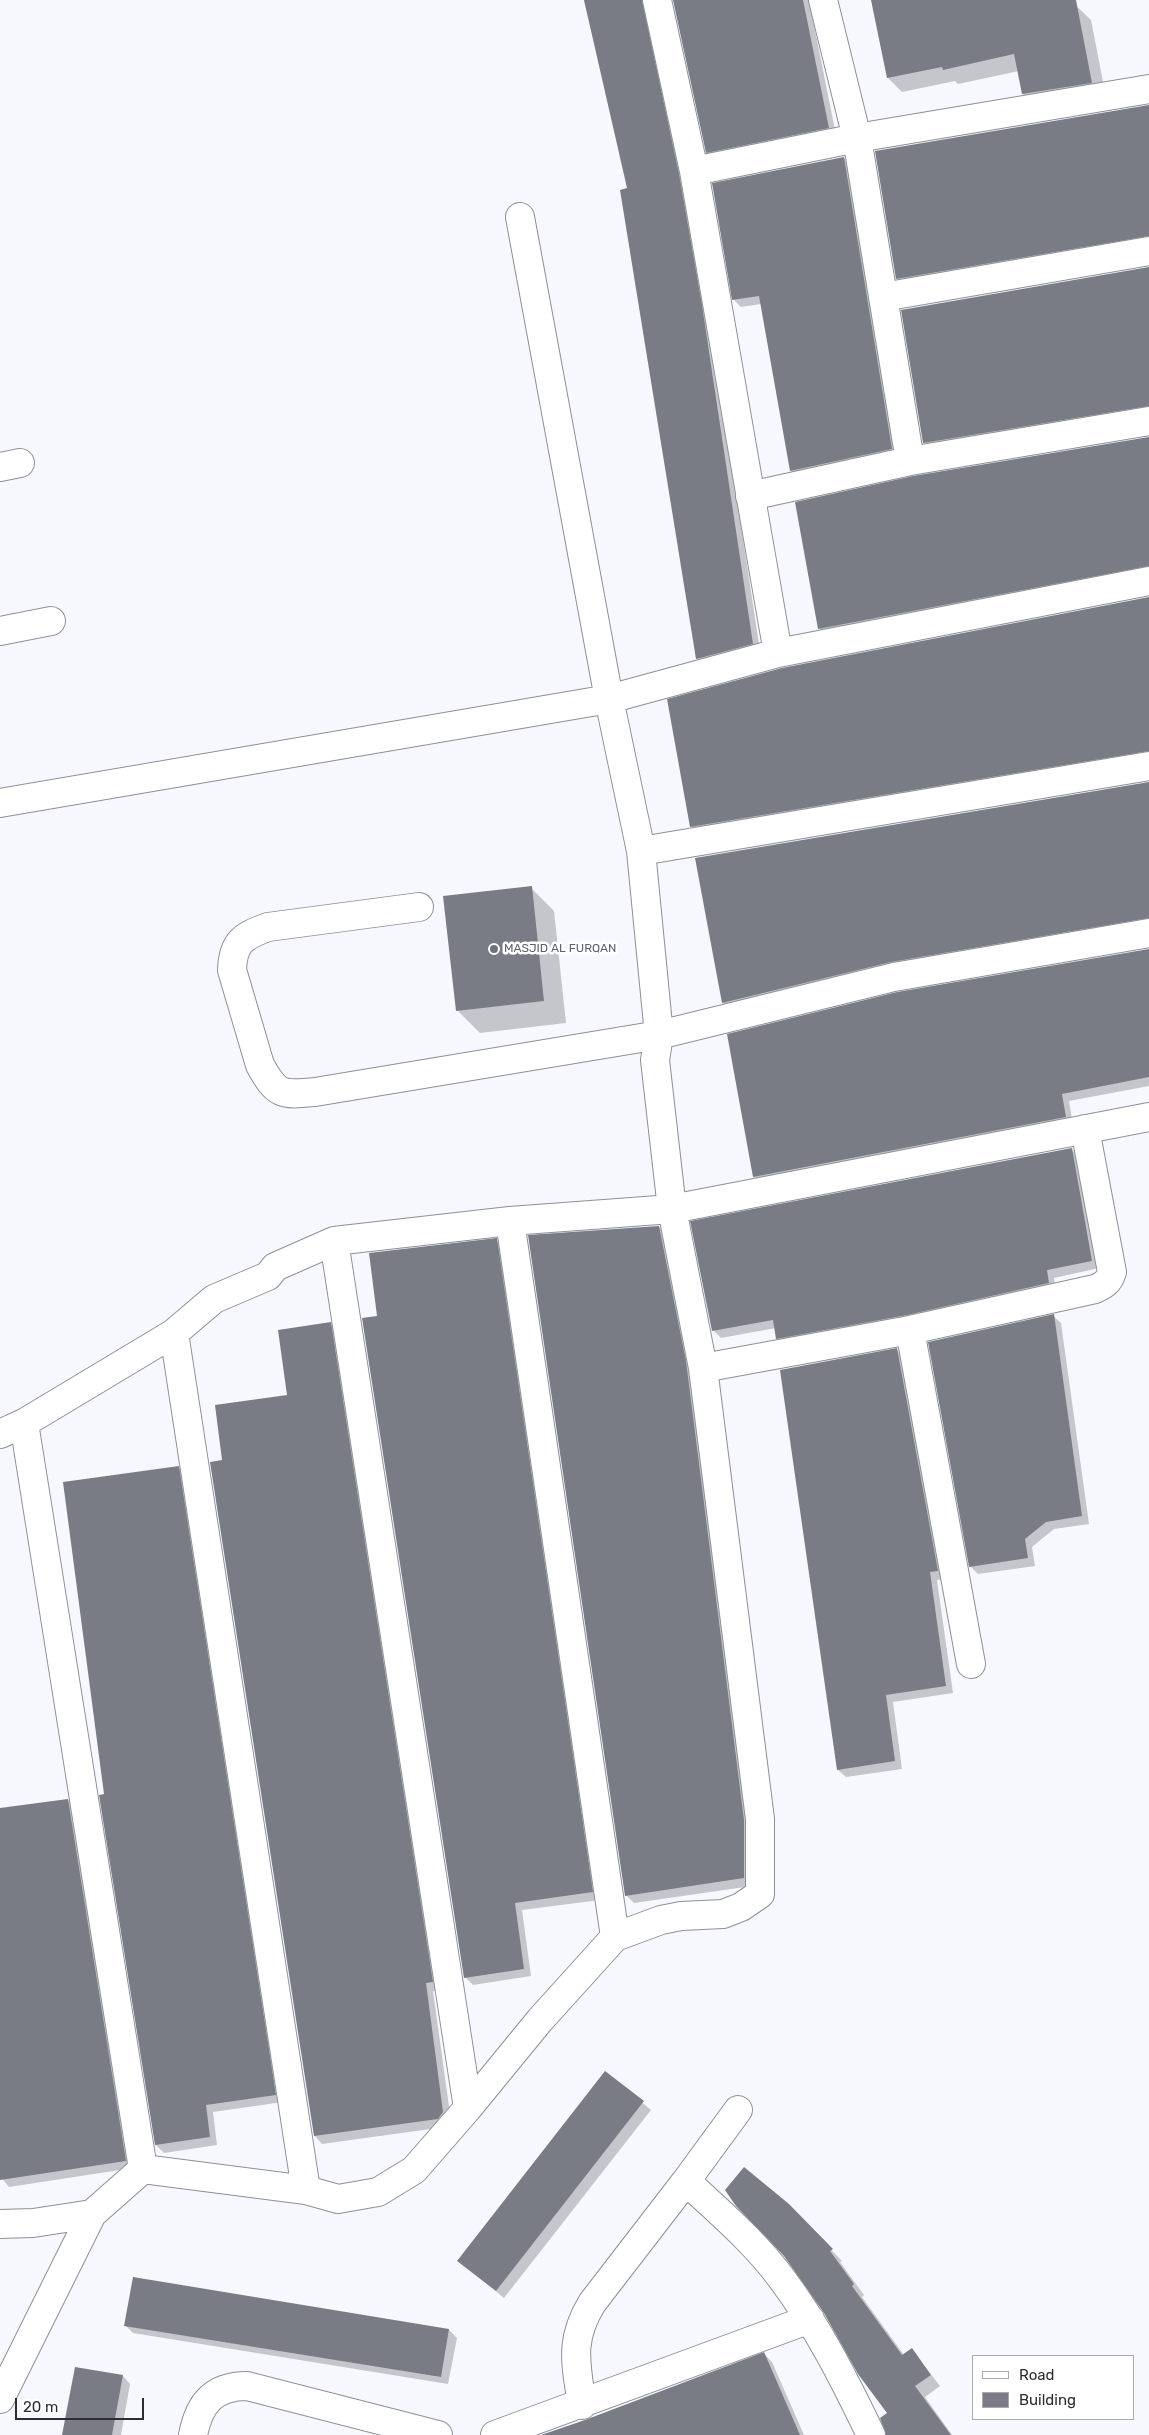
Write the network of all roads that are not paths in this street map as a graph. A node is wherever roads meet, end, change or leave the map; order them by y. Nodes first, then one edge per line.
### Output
1 (657, 0) edge
2 (823, 0) edge
3 (1149, 89) edge
4 (857, 138) junction
5 (694, 171) junction
6 (520, 218) dead end
7 (1149, 251) edge
8 (883, 297) junction
9 (1149, 421) edge
10 (910, 461) junction
11 (750, 496) junction
12 (1149, 581) edge
13 (51, 621) dead end
14 (0, 631) edge
15 (778, 653) junction
16 (609, 699) junction
17 (1149, 766) edge
18 (0, 803) edge
19 (641, 851) junction
20 (419, 907) dead end
21 (1149, 933) edge
22 (659, 1035) junction
23 (1149, 1117) edge
24 (1085, 1129) junction
25 (672, 1209) junction
26 (510, 1221) junction
27 (334, 1241) junction
28 (910, 1330) junction
29 (174, 1333) junction
30 (703, 1368) junction
31 (12, 1429) edge
32 (971, 1664) dead end
33 (615, 1938) junction
34 (468, 2108) junction
35 (738, 2110) dead end
36 (143, 2169) junction
37 (686, 2181) junction
38 (306, 2190) junction
39 (92, 2214) junction
40 (0, 2224) edge
41 (810, 2319) junction
42 (11, 2355) edge
43 (0, 2399) edge
44 (582, 2405) junction
45 (192, 2435) edge
46 (438, 2435) edge
47 (495, 2435) edge
48 (871, 2435) edge

1 - 5 street
2 - 4 street
3 - 4 street
4 - 5 street
4 - 8 street
5 - 11 street
6 - 16 street
7 - 8 street
8 - 10 street
9 - 10 street
10 - 11 street
11 - 15 street
12 - 15 street
13 - 14 street
15 - 16 street
16 - 18 street
16 - 19 street
17 - 19 street
19 - 22 street
20 - 22 street
21 - 22 street
22 - 25 street
23 - 24 street
24 - 25 street
24 - 28 street
25 - 26 street
25 - 30 street
26 - 27 street
26 - 33 street
27 - 29 street
27 - 34 street
28 - 30 street
28 - 32 street
29 - 31 street
29 - 38 street
30 - 33 street
31 - 36 street
33 - 34 street
34 - 38 street
35 - 37 street
36 - 38 street
36 - 39 street
37 - 41 street
37 - 44 street
39 - 40 street
39 - 42 street
41 - 44 street
41 - 48 street
42 - 43 street
44 - 47 street
45 - 46 street

